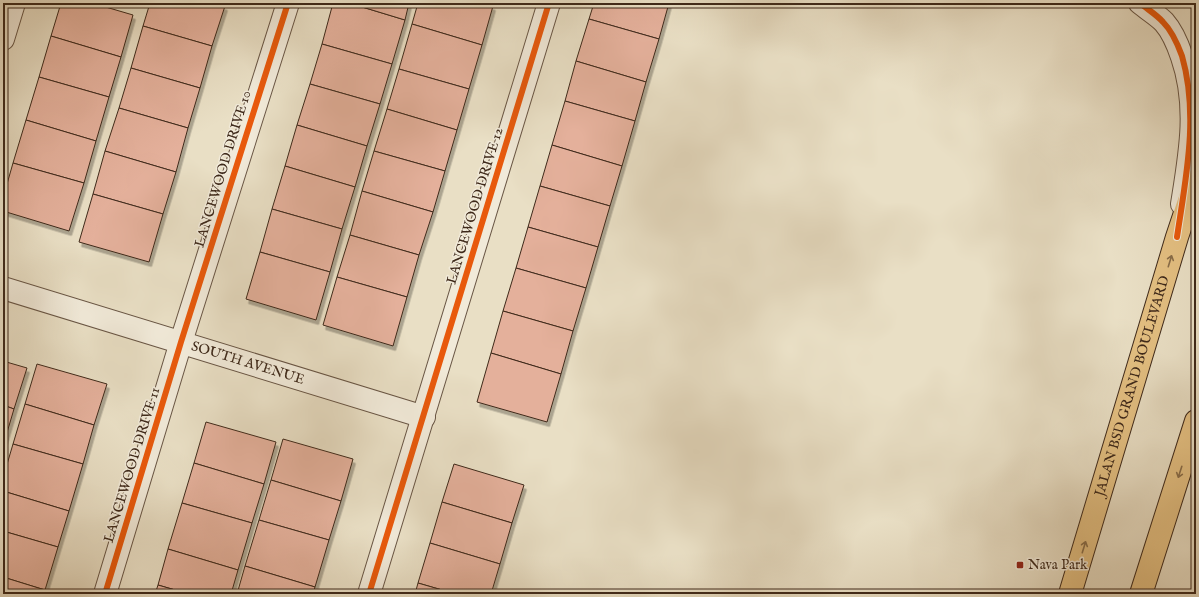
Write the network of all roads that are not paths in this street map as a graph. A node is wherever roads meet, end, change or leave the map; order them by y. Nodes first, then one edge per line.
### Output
1 (14, 3) edge
2 (288, 3) edge
3 (549, 3) edge
4 (1140, 3) edge
5 (3, 39) edge
6 (1196, 180) edge
7 (1177, 237) junction
8 (3, 288) edge
9 (181, 342) junction
10 (424, 417) junction
11 (1196, 421) edge
12 (105, 594) edge
13 (369, 594) edge
14 (1070, 594) edge
15 (1141, 594) edge

1 - 5 street
2 - 9 street, LANCEWOOD DRIVE 10
3 - 10 street, LANCEWOOD DRIVE 12
4 - 7 street
6 - 7 main road, JALAN BSD GRAND BOULEVARD
14 -> 7 main road, JALAN BSD GRAND BOULEVARD
8 - 9 street, SOUTH AVENUE
9 - 10 street, SOUTH AVENUE
9 - 12 street, LANCEWOOD DRIVE 11
10 - 13 street, LANCEWOOD DRIVE 12
11 -> 15 main road

